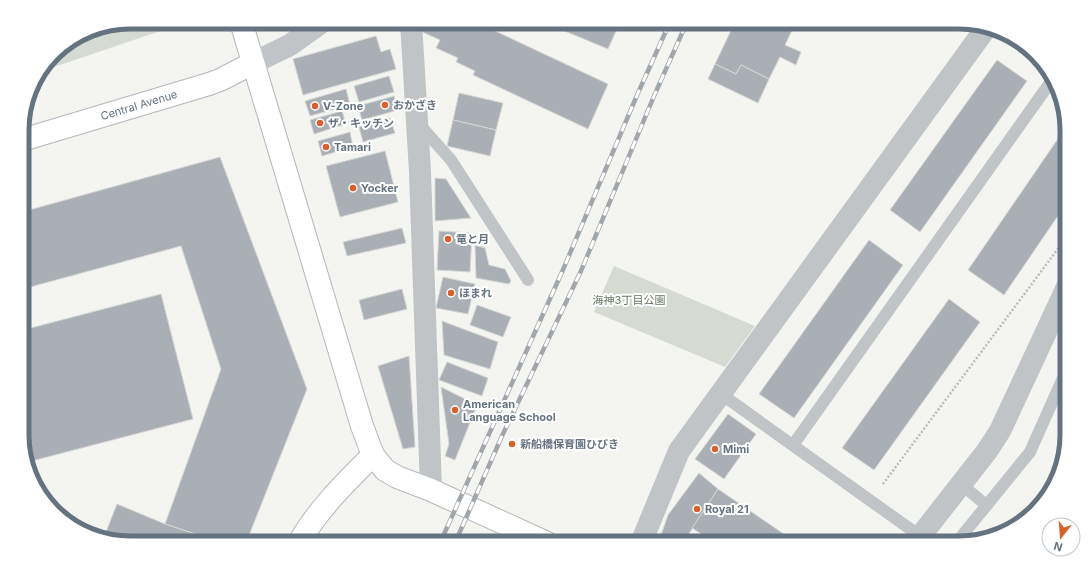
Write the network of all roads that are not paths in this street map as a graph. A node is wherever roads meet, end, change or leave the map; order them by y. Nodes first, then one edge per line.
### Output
1 (244, 29) edge
2 (312, 29) edge
3 (411, 29) edge
4 (983, 32) edge
5 (253, 63) junction
6 (1049, 84) edge
7 (416, 122) junction
8 (29, 138) edge
9 (528, 280) dead end
10 (1060, 302) edge
11 (1060, 385) edge
12 (721, 394) junction
13 (793, 445) junction
14 (373, 455) junction
15 (961, 484) junction
16 (430, 490) junction
17 (986, 505) junction
18 (304, 536) edge
19 (532, 536) edge
20 (644, 536) edge
21 (913, 536) edge
22 (921, 536) edge
23 (962, 536) edge

1 - 5 street
2 - 5 street
3 - 7 street
4 - 12 street
5 - 8 street, Central Avenue
5 - 14 street
6 - 13 lane
7 - 9 lane
7 - 16 street
10 - 15 street
11 - 17 lane
12 - 13 lane
12 - 20 street
13 - 21 lane
14 - 16 street
14 - 18 street
15 - 17 lane
15 - 22 street
16 - 19 street
17 - 23 lane

